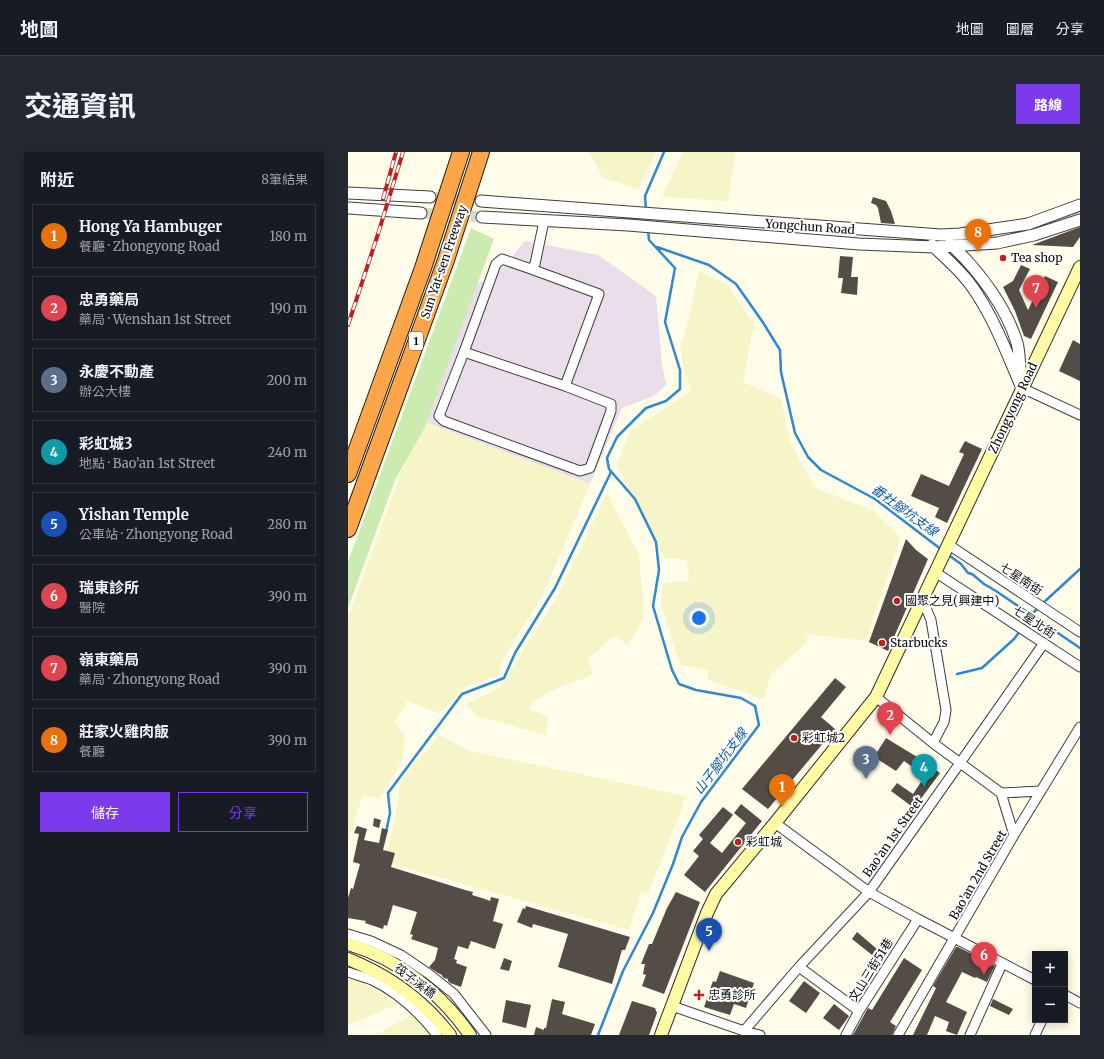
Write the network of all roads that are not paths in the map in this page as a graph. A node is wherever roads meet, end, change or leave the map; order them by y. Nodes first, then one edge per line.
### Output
1 (461, 152) edge
2 (481, 152) edge
3 (348, 193) edge
4 (430, 197) tunnel mouth
5 (481, 201) tunnel mouth
6 (1080, 205) edge
7 (348, 208) edge
8 (421, 213) tunnel mouth
9 (482, 217) tunnel mouth
10 (1080, 220) edge
11 (544, 221) junction
12 (922, 234) junction
13 (941, 235) junction
14 (953, 246) junction
15 (934, 247) junction
16 (1080, 267) edge
17 (531, 269) junction
18 (464, 352) junction
19 (565, 386) junction
20 (1022, 388) junction
21 (1080, 415) edge
22 (348, 474) edge
23 (348, 529) edge
24 (947, 547) junction
25 (936, 568) junction
26 (922, 598) junction
27 (1080, 632) edge
28 (1044, 643) junction
29 (1080, 667) edge
30 (876, 697) junction
31 (1080, 727) edge
32 (933, 743) junction
33 (960, 764) junction
34 (1042, 791) junction
35 (1001, 792) junction
36 (775, 823) junction
37 (1014, 835) junction
38 (869, 892) junction
39 (918, 919) junction
40 (348, 934) edge
41 (955, 939) junction
42 (348, 944) edge
43 (348, 958) edge
44 (1002, 964) junction
45 (799, 966) junction
46 (348, 972) edge
47 (1032, 979) edge
48 (1068, 997) edge
49 (1080, 1003) edge
50 (672, 1006) junction
51 (859, 1011) junction
52 (1041, 1023) edge
53 (744, 1031) junction
54 (437, 1035) edge
55 (450, 1035) edge
56 (470, 1035) edge
57 (486, 1035) edge
58 (661, 1035) edge
59 (760, 1035) edge
60 (846, 1035) edge
61 (898, 1035) edge
62 (970, 1035) edge
63 (1035, 1035) edge

1 - 22 highway, Sun Yat-sen Freeway / 1
2 - 23 highway, Sun Yat-sen Freeway / 1
3 - 4 street
5 - 12 street, Yongchun Road
6 - 13 street, Yongchun Road
7 - 8 street
9 - 11 street
10 - 14 street, Yongchun Road
11 - 15 street, Yongchun Road
11 - 17 street
12 - 13 street, Yongchun Road
12 - 15 street
13 - 14 street
14 - 15 street, Yongchun Road
14 - 20 street
15 - 20 street
16 - 20 main road, Zhongyong Road
17 - 18 street
17 - 19 street
18 - 19 street
18 - 19 street
20 - 21 street
20 - 24 main road, Zhongyong Road
24 - 25 main road, Zhongyong Road
24 - 27 street, 七星南街
25 - 26 main road
25 - 28 street, 七星北街
26 - 30 main road
26 - 32 street
28 - 29 street, 七星北街
28 - 33 street, Bao’an 1st Street
30 - 32 street
30 - 36 main road
31 - 34 street, Bao’an 2nd Street
32 - 33 street
33 - 35 street
33 - 38 street, Bao’an 1st Street
34 - 35 street
34 - 37 street, Bao’an 2nd Street
35 - 37 street
36 - 38 street
36 - 50 main road
37 - 41 street, Bao’an 2nd Street
38 - 39 street
38 - 45 street, Bao’an 1st Street
39 - 41 street
39 - 51 street, 文山三街51巷
40 - 57 street
41 - 44 street
41 - 61 street, Bao’an 2nd Street
42 - 56 main road, 筏子溪橋
43 - 55 main road, 筏子溪橋
44 - 47 street
44 - 62 street
45 - 51 street
45 - 53 street, Bao’an 1st Street
46 - 54 street
48 - 49 street
50 - 53 street
50 - 58 main road
51 - 60 street, 文山三街51巷
52 - 63 street
53 - 59 street

